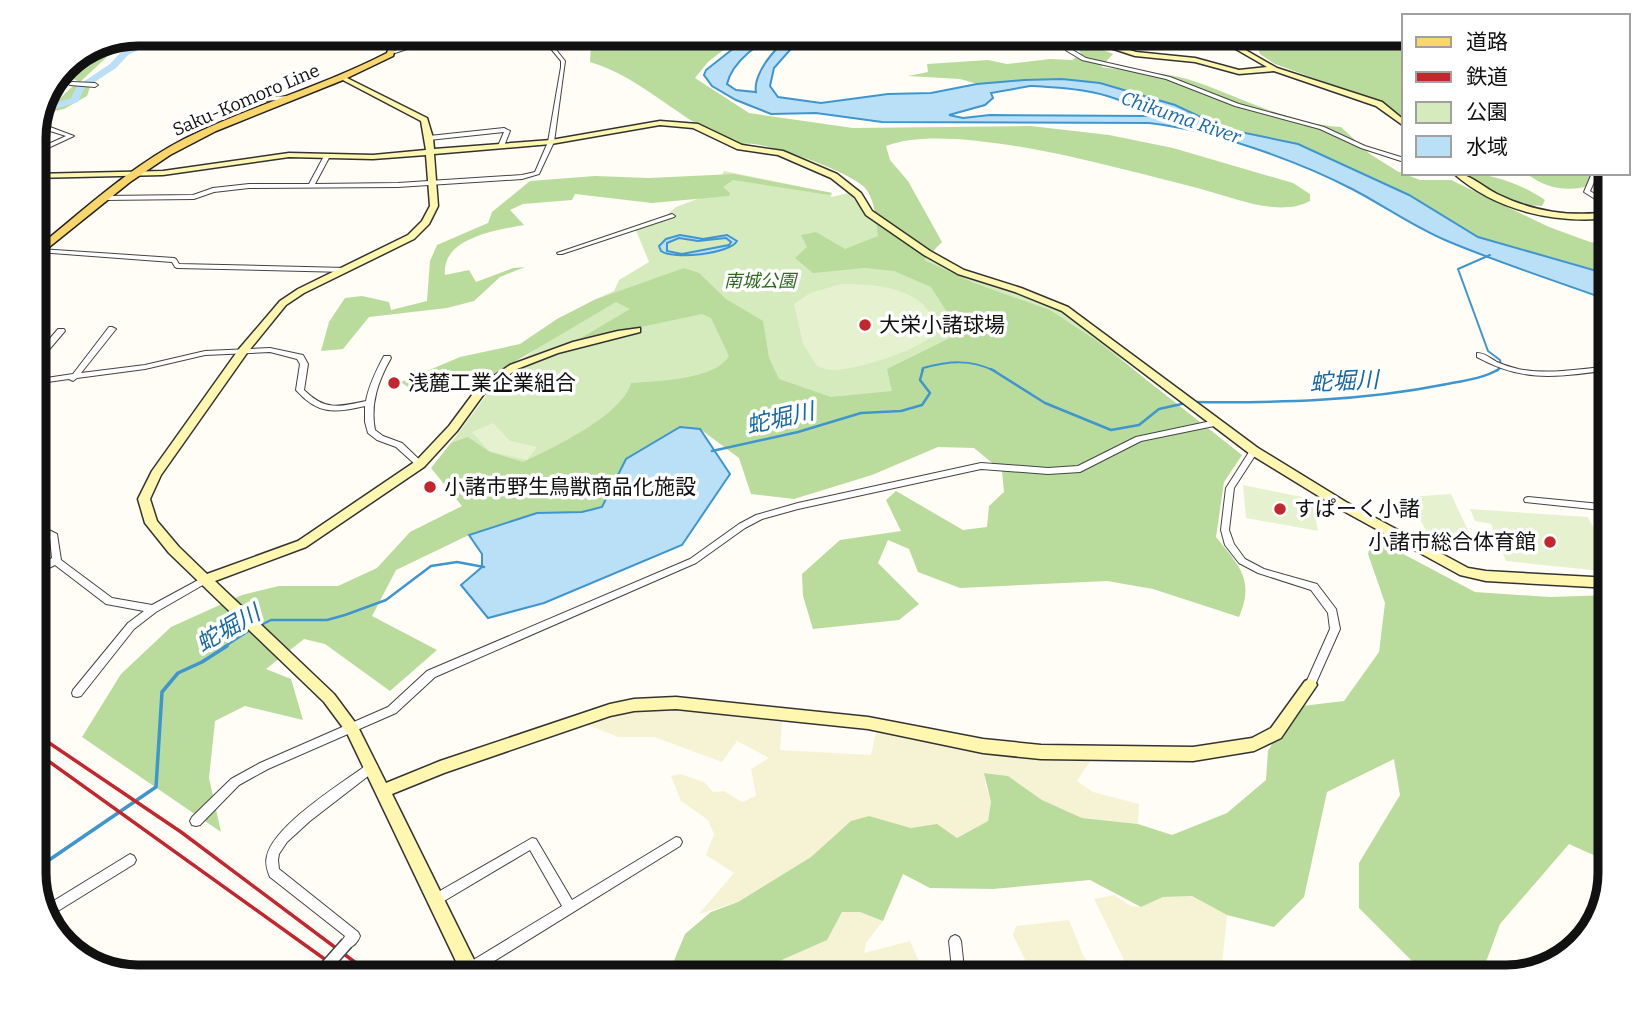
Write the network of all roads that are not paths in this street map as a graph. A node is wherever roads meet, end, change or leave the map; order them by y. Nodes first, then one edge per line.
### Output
1 (392, 46) edge
2 (412, 46) edge
3 (551, 46) edge
4 (1065, 46) edge
5 (1110, 46) edge
6 (1234, 46) edge
7 (393, 52) junction
8 (1275, 69) junction
9 (341, 77) junction
10 (72, 84) dead end
11 (95, 85) dead end
12 (289, 98) junction
13 (205, 118) dead end
14 (1402, 122) edge
15 (46, 131) edge
16 (429, 138) junction
17 (551, 142) junction
18 (500, 146) junction
19 (46, 147) edge
20 (430, 152) junction
21 (327, 156) junction
22 (1402, 159) edge
23 (134, 174) junction
24 (1460, 175) edge
25 (1594, 175) edge
26 (46, 176) edge
27 (432, 182) junction
28 (313, 184) junction
29 (103, 198) junction
30 (1598, 199) edge
31 (672, 216) dead end
32 (1598, 218) edge
33 (46, 246) edge
34 (560, 253) dead end
35 (46, 254) edge
36 (346, 270) junction
37 (112, 329) dead end
38 (636, 330) dead end
39 (61, 331) dead end
40 (46, 348) edge
41 (243, 351) junction
42 (1480, 355) dead end
43 (387, 358) dead end
44 (1598, 369) edge
45 (73, 379) junction
46 (46, 381) edge
47 (369, 403) junction
48 (1216, 423) junction
49 (1254, 451) junction
50 (420, 464) junction
51 (1528, 500) dead end
52 (1598, 507) edge
53 (46, 532) edge
54 (57, 560) junction
55 (46, 566) edge
56 (205, 580) junction
57 (1598, 582) edge
58 (153, 609) junction
59 (281, 655) joint
60 (1310, 685) joint
61 (77, 692) dead end
62 (352, 729) junction
63 (372, 767) junction
64 (383, 791) junction
65 (196, 821) dead end
66 (676, 842) dead end
67 (130, 860) dead end
68 (435, 900) junction
69 (570, 907) junction
70 (53, 908) edge
71 (954, 941) dead end
72 (328, 965) edge
73 (468, 965) edge
74 (485, 965) edge
75 (957, 965) edge

1 - 7 main road
2 - 7 street
3 - 17 street
4 - 22 street
5 - 8 street
6 - 8 street
7 - 9 main road, Saku-Komoro Line
8 - 14 street
9 - 12 main road, Saku-Komoro Line
9 - 16 street
10 - 11 street
12 - 13 street
12 - 23 main road, Saku-Komoro Line
15 - 19 street
16 - 18 street
16 - 20 street
17 - 18 street
17 - 27 street
17 - 48 street
18 - 20 street
20 - 21 street
20 - 27 street
21 - 23 street
21 - 28 street
23 - 26 street
23 - 29 main road, Saku-Komoro Line
24 - 32 street
25 - 30 street
27 - 28 street
27 - 36 street
28 - 29 street
29 - 33 main road, Saku-Komoro Line
31 - 34 street
35 - 36 street
36 - 41 street
37 - 45 street
38 - 50 street
39 - 40 street
41 - 45 street
41 - 47 street
41 - 56 street
42 - 44 street
43 - 47 street
45 - 46 street
47 - 50 street
48 - 49 street
48 - 62 street
49 - 57 street
49 - 60 street
50 - 56 street
51 - 52 street
53 - 54 street
54 - 55 street
54 - 58 street
56 - 58 street
56 - 59 street
58 - 61 street
59 - 62 street
60 - 64 street
62 - 63 street
62 - 65 street
63 - 64 street
63 - 72 street, bridge
64 - 68 street
66 - 69 street
67 - 70 street
68 - 69 street
68 - 73 street
69 - 74 street
71 - 75 street

